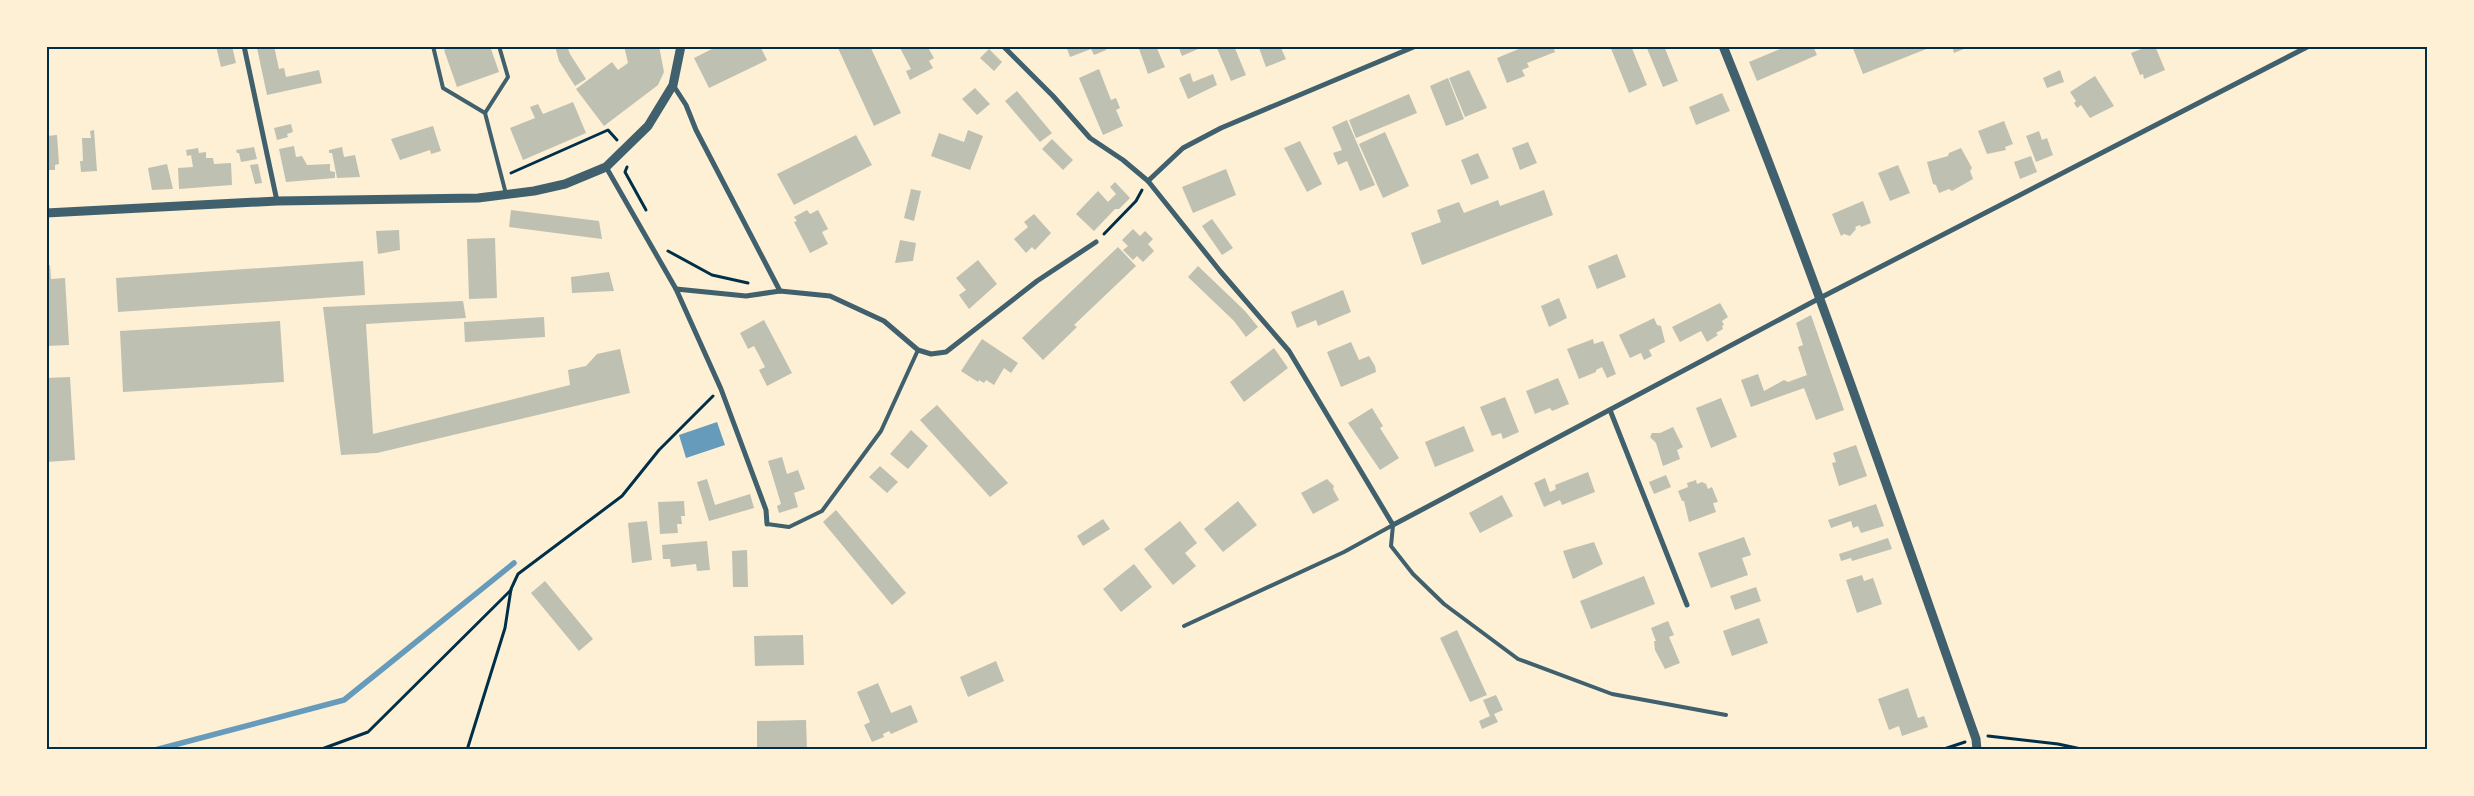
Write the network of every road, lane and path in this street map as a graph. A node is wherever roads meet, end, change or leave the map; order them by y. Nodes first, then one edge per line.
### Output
1 (244, 46) edge
2 (433, 46) edge
3 (499, 46) edge
4 (681, 46) edge
5 (1003, 46) edge
6 (1416, 46) edge
7 (1724, 46) edge
8 (2309, 46) edge
9 (673, 85) junction
10 (485, 113) junction
11 (618, 141) dead end
12 (628, 162) dead end
13 (606, 167) junction
14 (501, 177) junction
15 (1148, 181) junction
16 (506, 196) junction
17 (278, 201) junction
18 (647, 211) dead end
19 (46, 213) edge
20 (1096, 242) joint
21 (664, 243) dead end
22 (773, 279) junction
23 (676, 288) junction
24 (780, 291) junction
25 (1820, 298) junction
26 (918, 350) junction
27 (721, 389) junction
28 (1610, 410) junction
29 (767, 524) joint
30 (1393, 525) junction
31 (511, 589) junction
32 (1687, 606) dead end
33 (1184, 626) dead end
34 (1726, 715) dead end
35 (1976, 739) junction
36 (319, 750) edge
37 (467, 750) edge
38 (1941, 750) edge
39 (1977, 750) edge
40 (2086, 750) edge

1 - 17 street
2 - 10 lane
3 - 10 lane
4 - 9 street
5 - 15 street
6 - 15 street
7 - 25 street
8 - 25 street
9 - 13 street
9 - 22 street
10 - 14 lane
11 - 14 path
12 - 18 path
13 - 16 street
13 - 23 street
14 - 16 lane
15 - 20 path
15 - 30 street
16 - 17 street
17 - 19 street
20 - 26 street
21 - 22 path
22 - 24 street
23 - 24 street
23 - 27 street
24 - 26 street
25 - 28 street
25 - 35 street
26 - 29 lane
27 - 29 street
27 - 31 path
28 - 30 street
28 - 32 street
30 - 33 lane
30 - 34 lane
31 - 36 path
31 - 37 path
35 - 38 path
35 - 39 street
35 - 40 path

